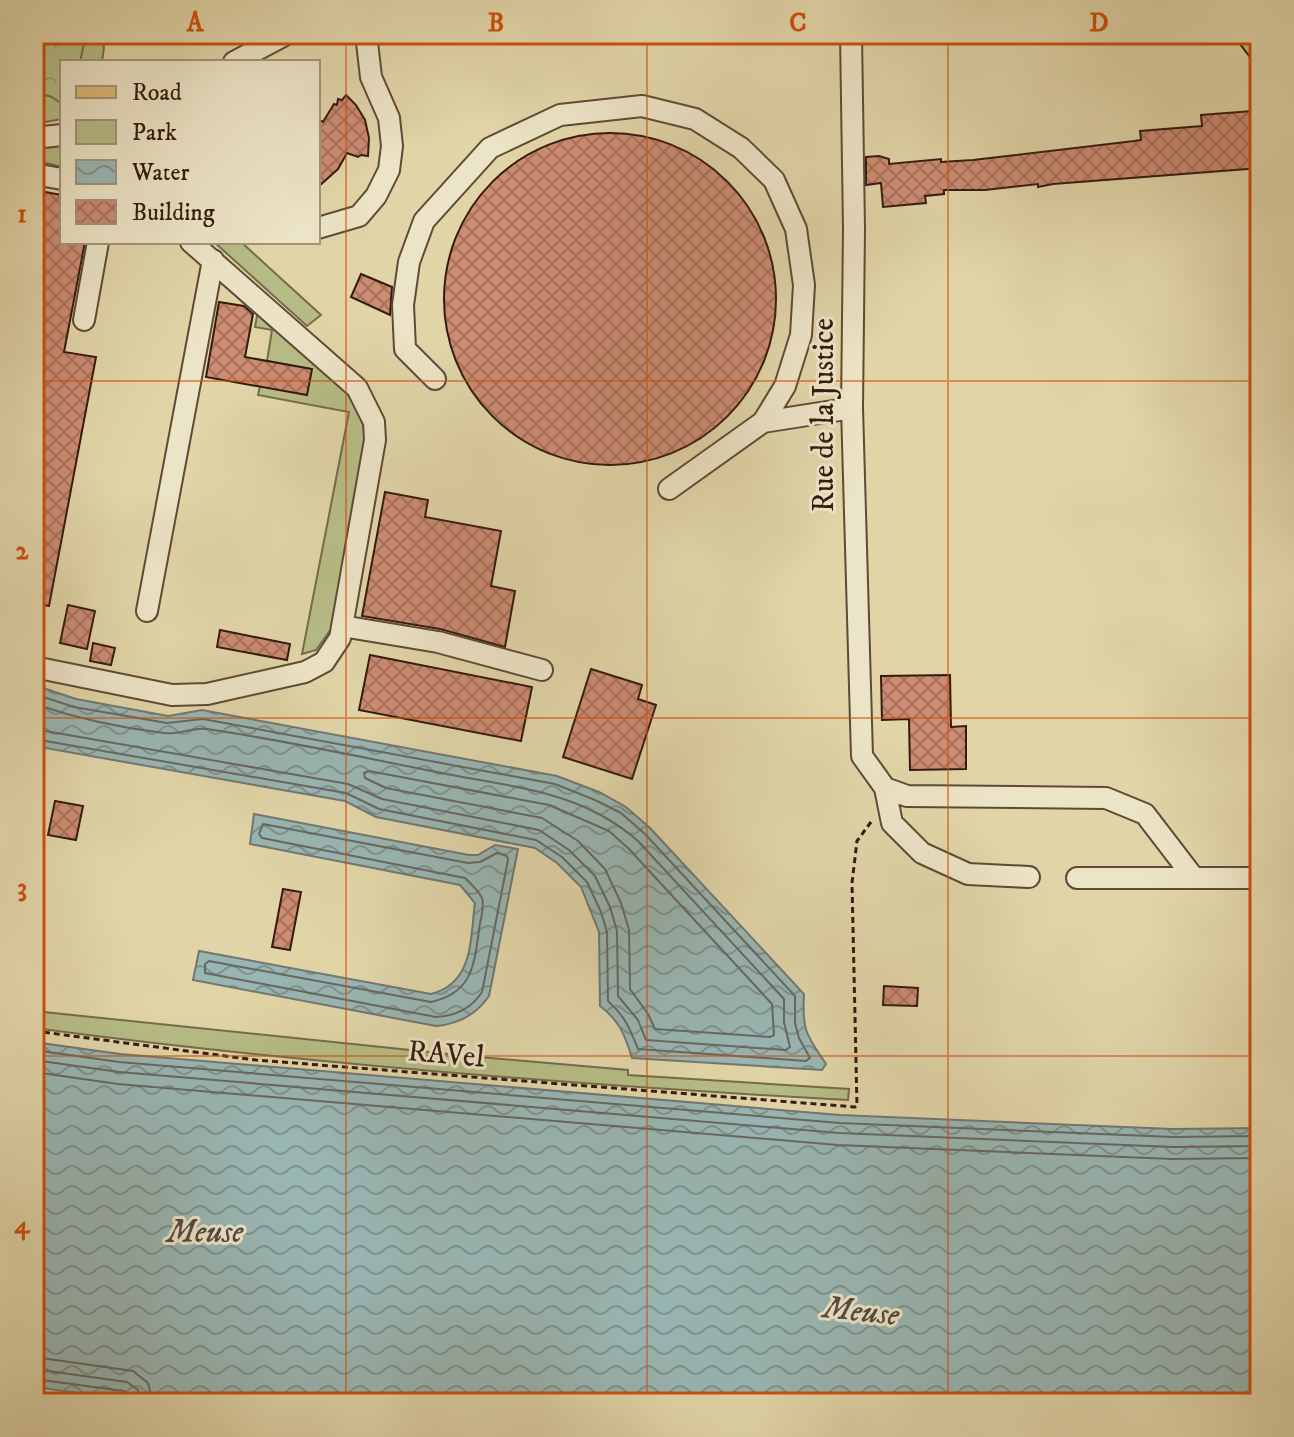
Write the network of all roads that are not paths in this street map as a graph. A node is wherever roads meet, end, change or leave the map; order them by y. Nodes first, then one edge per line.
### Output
1 (287, 34) edge
2 (366, 34) edge
3 (851, 34) edge
4 (1250, 34) edge
5 (1260, 47) edge
6 (238, 60) edge
7 (60, 135) edge
8 (34, 138) edge
9 (34, 174) edge
10 (60, 179) edge
11 (320, 227) edge
12 (98, 244) edge
13 (193, 244) edge
14 (213, 260) junction
15 (84, 320) dead end
16 (435, 379) dead end
17 (852, 408) junction
18 (763, 422) junction
19 (669, 489) dead end
20 (147, 611) dead end
21 (342, 626) junction
22 (34, 667) edge
23 (542, 670) dead end
24 (885, 788) junction
25 (1029, 877) dead end
26 (1077, 878) dead end
27 (1194, 878) junction
28 (1260, 878) edge

1 - 6 street
2 - 11 street
3 - 17 street, Rue de la Justice
4 - 5 main road
7 - 8 street
9 - 10 street
12 - 15 street
13 - 14 street
14 - 20 street
14 - 21 street
16 - 18 street
17 - 18 street
17 - 24 street, Rue de la Justice
18 - 19 street
21 - 22 street
21 - 23 street
24 - 25 street, Rue de la Justice
24 - 27 street
26 - 27 street
27 - 28 street

